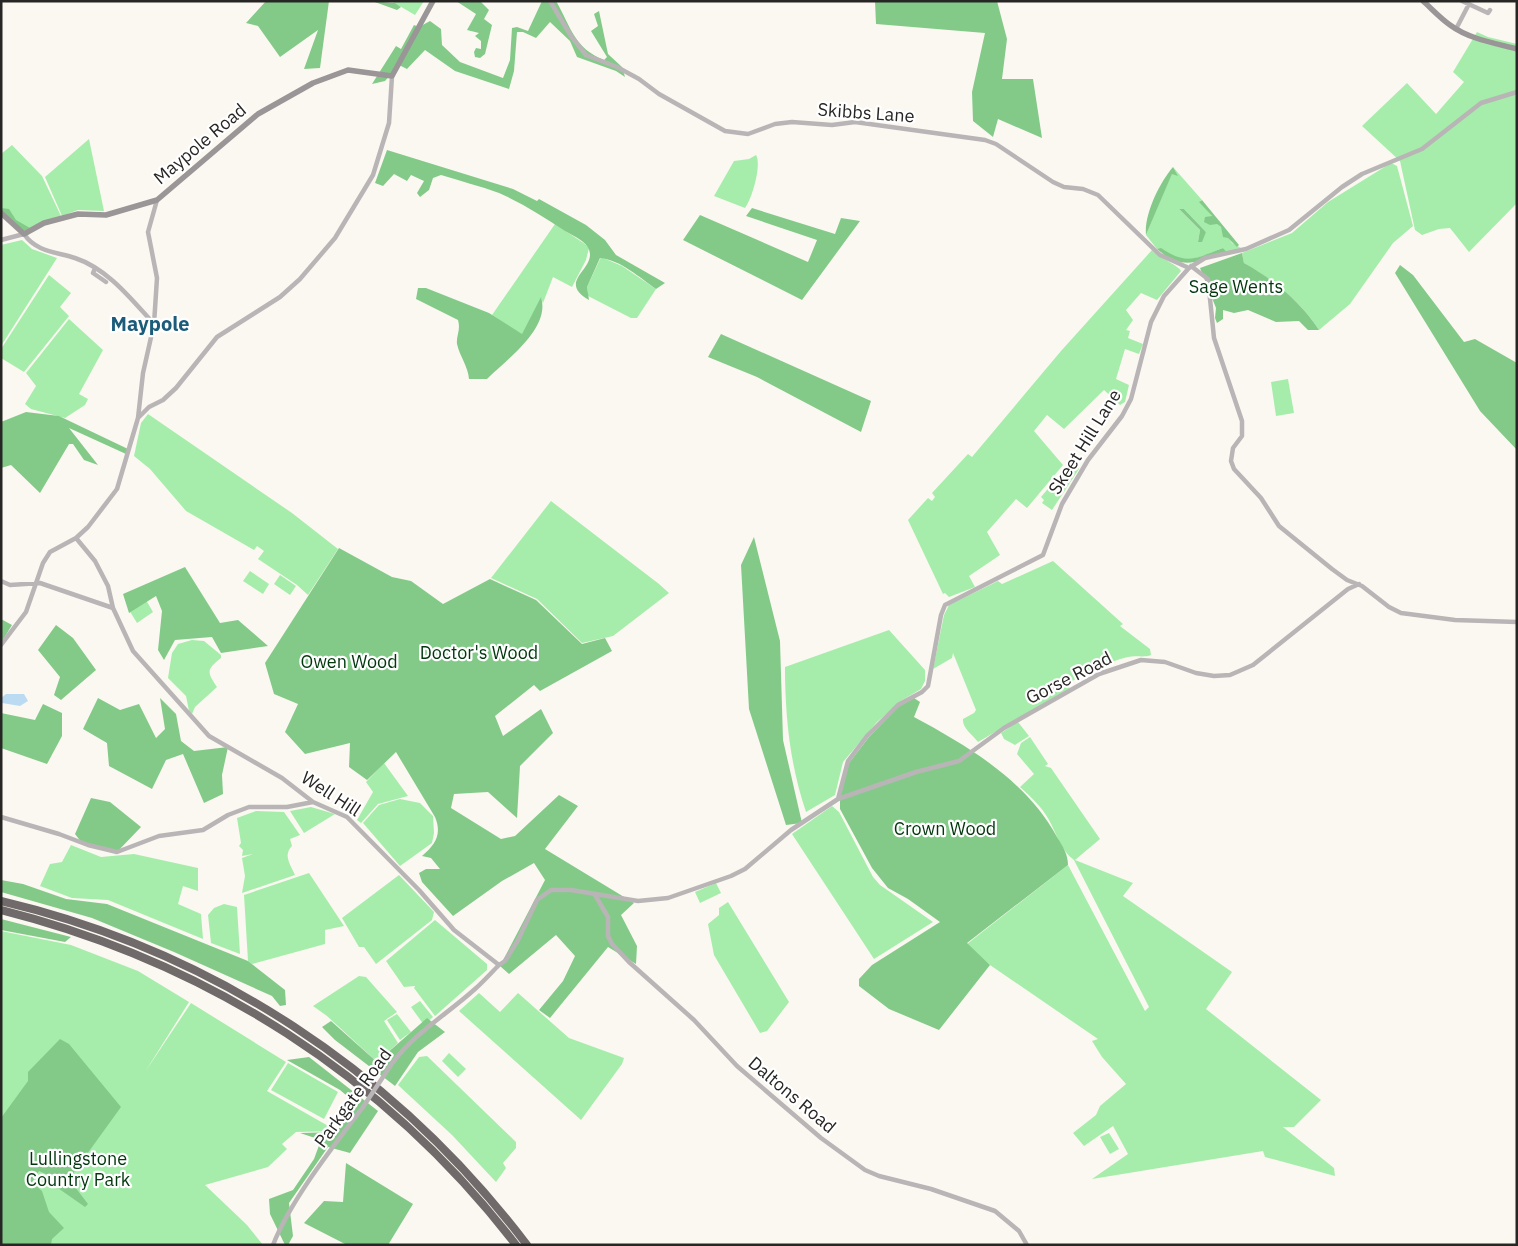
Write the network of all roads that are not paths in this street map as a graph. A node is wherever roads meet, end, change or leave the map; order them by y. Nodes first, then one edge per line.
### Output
1 (432, 1) edge
2 (550, 1) edge
3 (1423, 1) edge
4 (1462, 1) edge
5 (1469, 4) junction
6 (1490, 10) dead end
7 (1456, 29) junction
8 (1517, 49) edge
9 (392, 76) junction
10 (1517, 92) edge
11 (157, 200) junction
12 (1, 213) edge
13 (24, 234) junction
14 (1, 240) edge
15 (1190, 267) junction
16 (95, 268) junction
17 (106, 282) dead end
18 (154, 324) junction
19 (138, 418) junction
20 (76, 538) junction
21 (1347, 580) junction
22 (1, 581) edge
23 (35, 583) junction
24 (1359, 584) junction
25 (1350, 588) junction
26 (113, 608) junction
27 (1517, 622) edge
28 (1, 645) edge
29 (838, 799) junction
30 (314, 802) junction
31 (1, 817) edge
32 (595, 895) junction
33 (1, 901) edge
34 (1, 910) edge
35 (499, 965) junction
36 (273, 1245) edge
37 (516, 1245) edge
38 (527, 1245) edge
39 (1027, 1245) edge

1 - 9 street
2 - 15 street, Skibbs Lane
3 - 7 street
4 - 5 street
5 - 6 street
5 - 7 street
7 - 8 street
9 - 11 street, Maypole Road
9 - 19 street
10 - 15 street, Skeet Hill Lane
11 - 13 street, Maypole Road
11 - 18 street
12 - 13 street
13 - 14 street
13 - 16 street
15 - 21 street, Skibbs Lane
15 - 29 street, Skeet Hill Lane
16 - 17 street
16 - 18 street
18 - 19 street
19 - 20 street
20 - 23 street
20 - 26 street, Well Hill
21 - 24 street, Skibbs Lane
21 - 25 street
22 - 23 street
23 - 26 street
23 - 28 street
24 - 25 street, Gorse Road
24 - 27 street, Skibbs Lane
25 - 29 street, Gorse Road
26 - 30 street, Well Hill
29 - 32 street
30 - 31 street
30 - 35 street, Well Hill
32 - 35 street
32 - 39 street, Daltons Road
33 - 38 highway
34 - 37 highway
35 - 36 street, Parkgate Road, bridge

